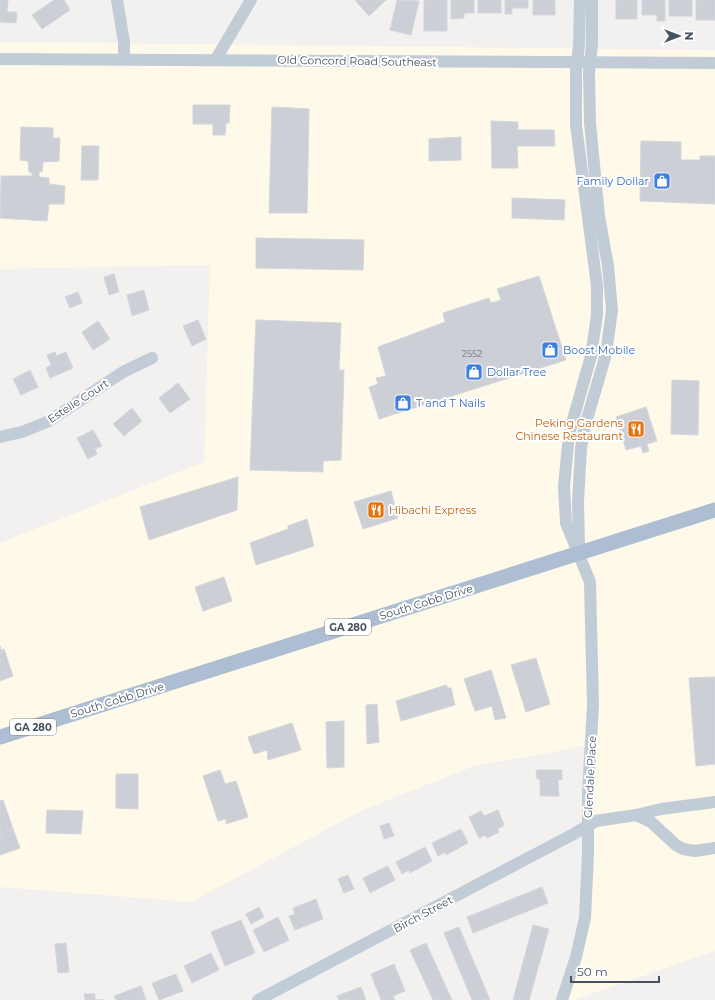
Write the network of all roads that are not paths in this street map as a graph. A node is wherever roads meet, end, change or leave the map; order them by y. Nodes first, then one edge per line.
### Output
1 (117, 0) edge
2 (251, 0) edge
3 (580, 4) edge
4 (593, 4) edge
5 (0, 59) edge
6 (124, 59) junction
7 (216, 59) junction
8 (577, 62) junction
9 (590, 62) junction
10 (715, 62) edge
11 (152, 358) dead end
12 (0, 437) edge
13 (715, 510) edge
14 (580, 553) junction
15 (0, 737) edge
16 (715, 802) edge
17 (636, 815) junction
18 (588, 827) junction
19 (715, 848) edge
20 (258, 1000) edge
21 (562, 1000) edge

1 - 6 street
2 - 7 street
3 - 4 street
3 - 8 street
4 - 9 street
5 - 6 street, Old Concord Road Southeast
6 - 7 street, Old Concord Road Southeast
7 - 8 street, Old Concord Road Southeast
8 - 9 street, Old Concord Road Southeast
8 - 14 street
9 - 10 street, Old Concord Road Southeast
9 - 14 street
11 - 12 street, Estelle Court
13 - 14 main road, South Cobb Drive / GA 280
14 - 15 main road, South Cobb Drive / GA 280
14 - 18 street, Glendale Place
16 - 17 street, Birch Street
17 - 18 street, Birch Street
17 - 19 street
18 - 20 street, Birch Street
18 - 21 street, Glendale Place

